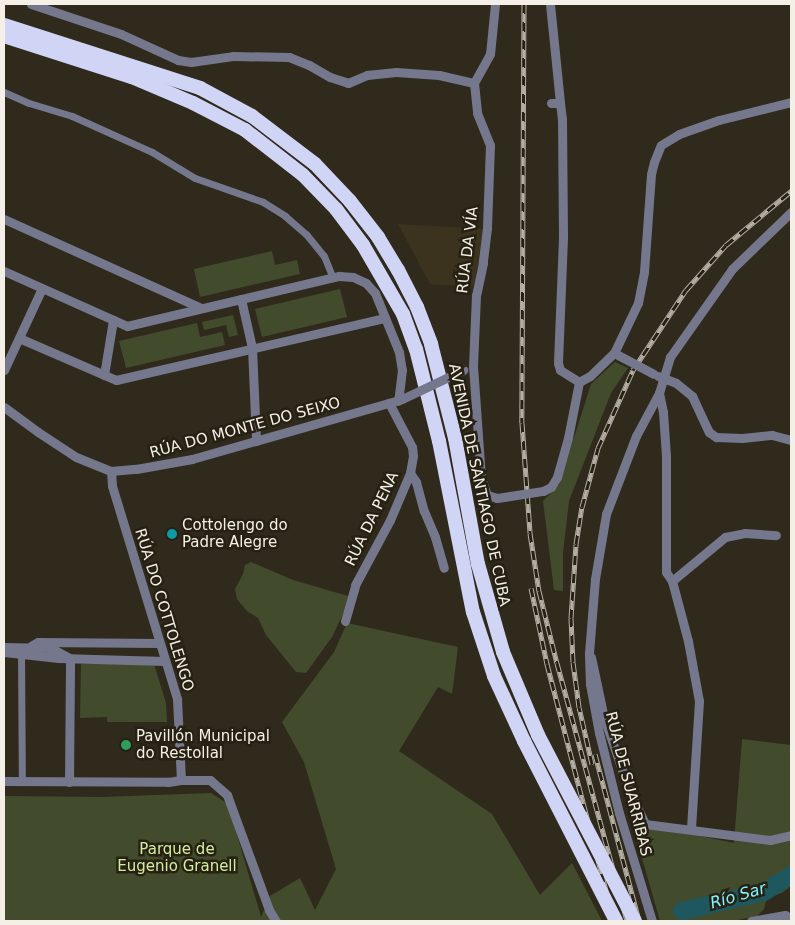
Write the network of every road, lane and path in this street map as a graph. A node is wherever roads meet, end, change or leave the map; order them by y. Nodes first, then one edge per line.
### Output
1 (30, 4) edge
2 (495, 4) edge
3 (550, 4) edge
4 (4, 15) edge
5 (4, 25) edge
6 (4, 36) edge
7 (4, 46) edge
8 (474, 83) junction
9 (200, 88) junction
10 (4, 92) edge
11 (172, 94) junction
12 (791, 102) edge
13 (791, 212) edge
14 (4, 218) edge
15 (4, 271) edge
16 (333, 278) junction
17 (42, 288) junction
18 (241, 299) junction
19 (201, 308) junction
20 (385, 318) junction
21 (113, 320) junction
22 (19, 338) junction
23 (252, 348) junction
24 (616, 354) junction
25 (473, 366) junction
26 (4, 370) edge
27 (104, 375) junction
28 (663, 379) junction
29 (579, 382) junction
30 (659, 393) junction
31 (396, 401) junction
32 (4, 406) edge
33 (791, 440) edge
34 (256, 441) junction
35 (111, 470) junction
36 (410, 473) junction
37 (776, 535) dead end
38 (444, 568) dead end
39 (672, 581) junction
40 (345, 621) dead end
41 (159, 643) junction
42 (31, 646) junction
43 (4, 647) edge
44 (4, 652) edge
45 (589, 653) junction
46 (21, 654) junction
47 (70, 658) junction
48 (165, 661) junction
49 (181, 780) junction
50 (4, 781) edge
51 (22, 782) junction
52 (69, 782) junction
53 (691, 828) junction
54 (791, 835) edge
55 (276, 921) edge
56 (616, 921) edge
57 (635, 921) edge
58 (652, 921) edge
59 (751, 921) edge
60 (790, 921) edge

1 - 8 street
2 - 8 street
3 - 29 street
4 - 9 highway
5 - 9 highway, AVENIDA DE SANTIAGO DE CUBA
6 - 11 highway, AVENIDA DE SANTIAGO DE CUBA
7 - 11 highway
8 - 25 street, RÚA DA VÍA
9 - 57 highway, AVENIDA DE SANTIAGO DE CUBA, bridge
10 - 16 street
11 - 56 highway, AVENIDA DE SANTIAGO DE CUBA, bridge
12 - 24 street
13 - 28 street, RÚA DE SUARRIBAS
14 - 19 street
15 - 17 street
16 - 18 street
16 - 20 street
17 - 21 street
17 - 22 street
18 - 19 street
18 - 23 street
19 - 21 street
20 - 23 street
20 - 31 street
21 - 27 street
22 - 26 street
22 - 27 street
23 - 27 street
23 - 34 street
24 - 28 street, bridge
24 - 29 street
25 - 29 street, RÚA DA VÍA, bridge
25 - 31 street, RÚA DO MONTE DO SEIXO, bridge
28 - 30 street, RÚA DE SUARRIBAS
28 - 33 street
30 - 39 street, RÚA DE SUARRIBAS
30 - 45 street, RÚA DE SUARRIBAS
31 - 34 street, RÚA DO MONTE DO SEIXO
31 - 36 street, RÚA DA PENA
32 - 35 street, RÚA DO MONTE DO SEIXO
34 - 35 street, RÚA DO MONTE DO SEIXO
35 - 41 street, RÚA DO COTTOLENGO
36 - 38 street
36 - 40 street, RÚA DA PENA
37 - 39 street
39 - 53 street, RÚA DE SUARRIBAS
41 - 42 street
41 - 48 street, RÚA DO COTTOLENGO
42 - 43 street
42 - 47 street
44 - 46 street
45 - 53 street, RÚA DE SUARRIBAS
45 - 58 street, RÚA DE SUARRIBAS
46 - 47 street
46 - 51 street
47 - 48 street
47 - 52 street
48 - 49 street, RÚA DO COTTOLENGO
49 - 52 street
49 - 55 street
50 - 51 street
51 - 52 street
53 - 54 street, RÚA DE SUARRIBAS
59 - 60 street

